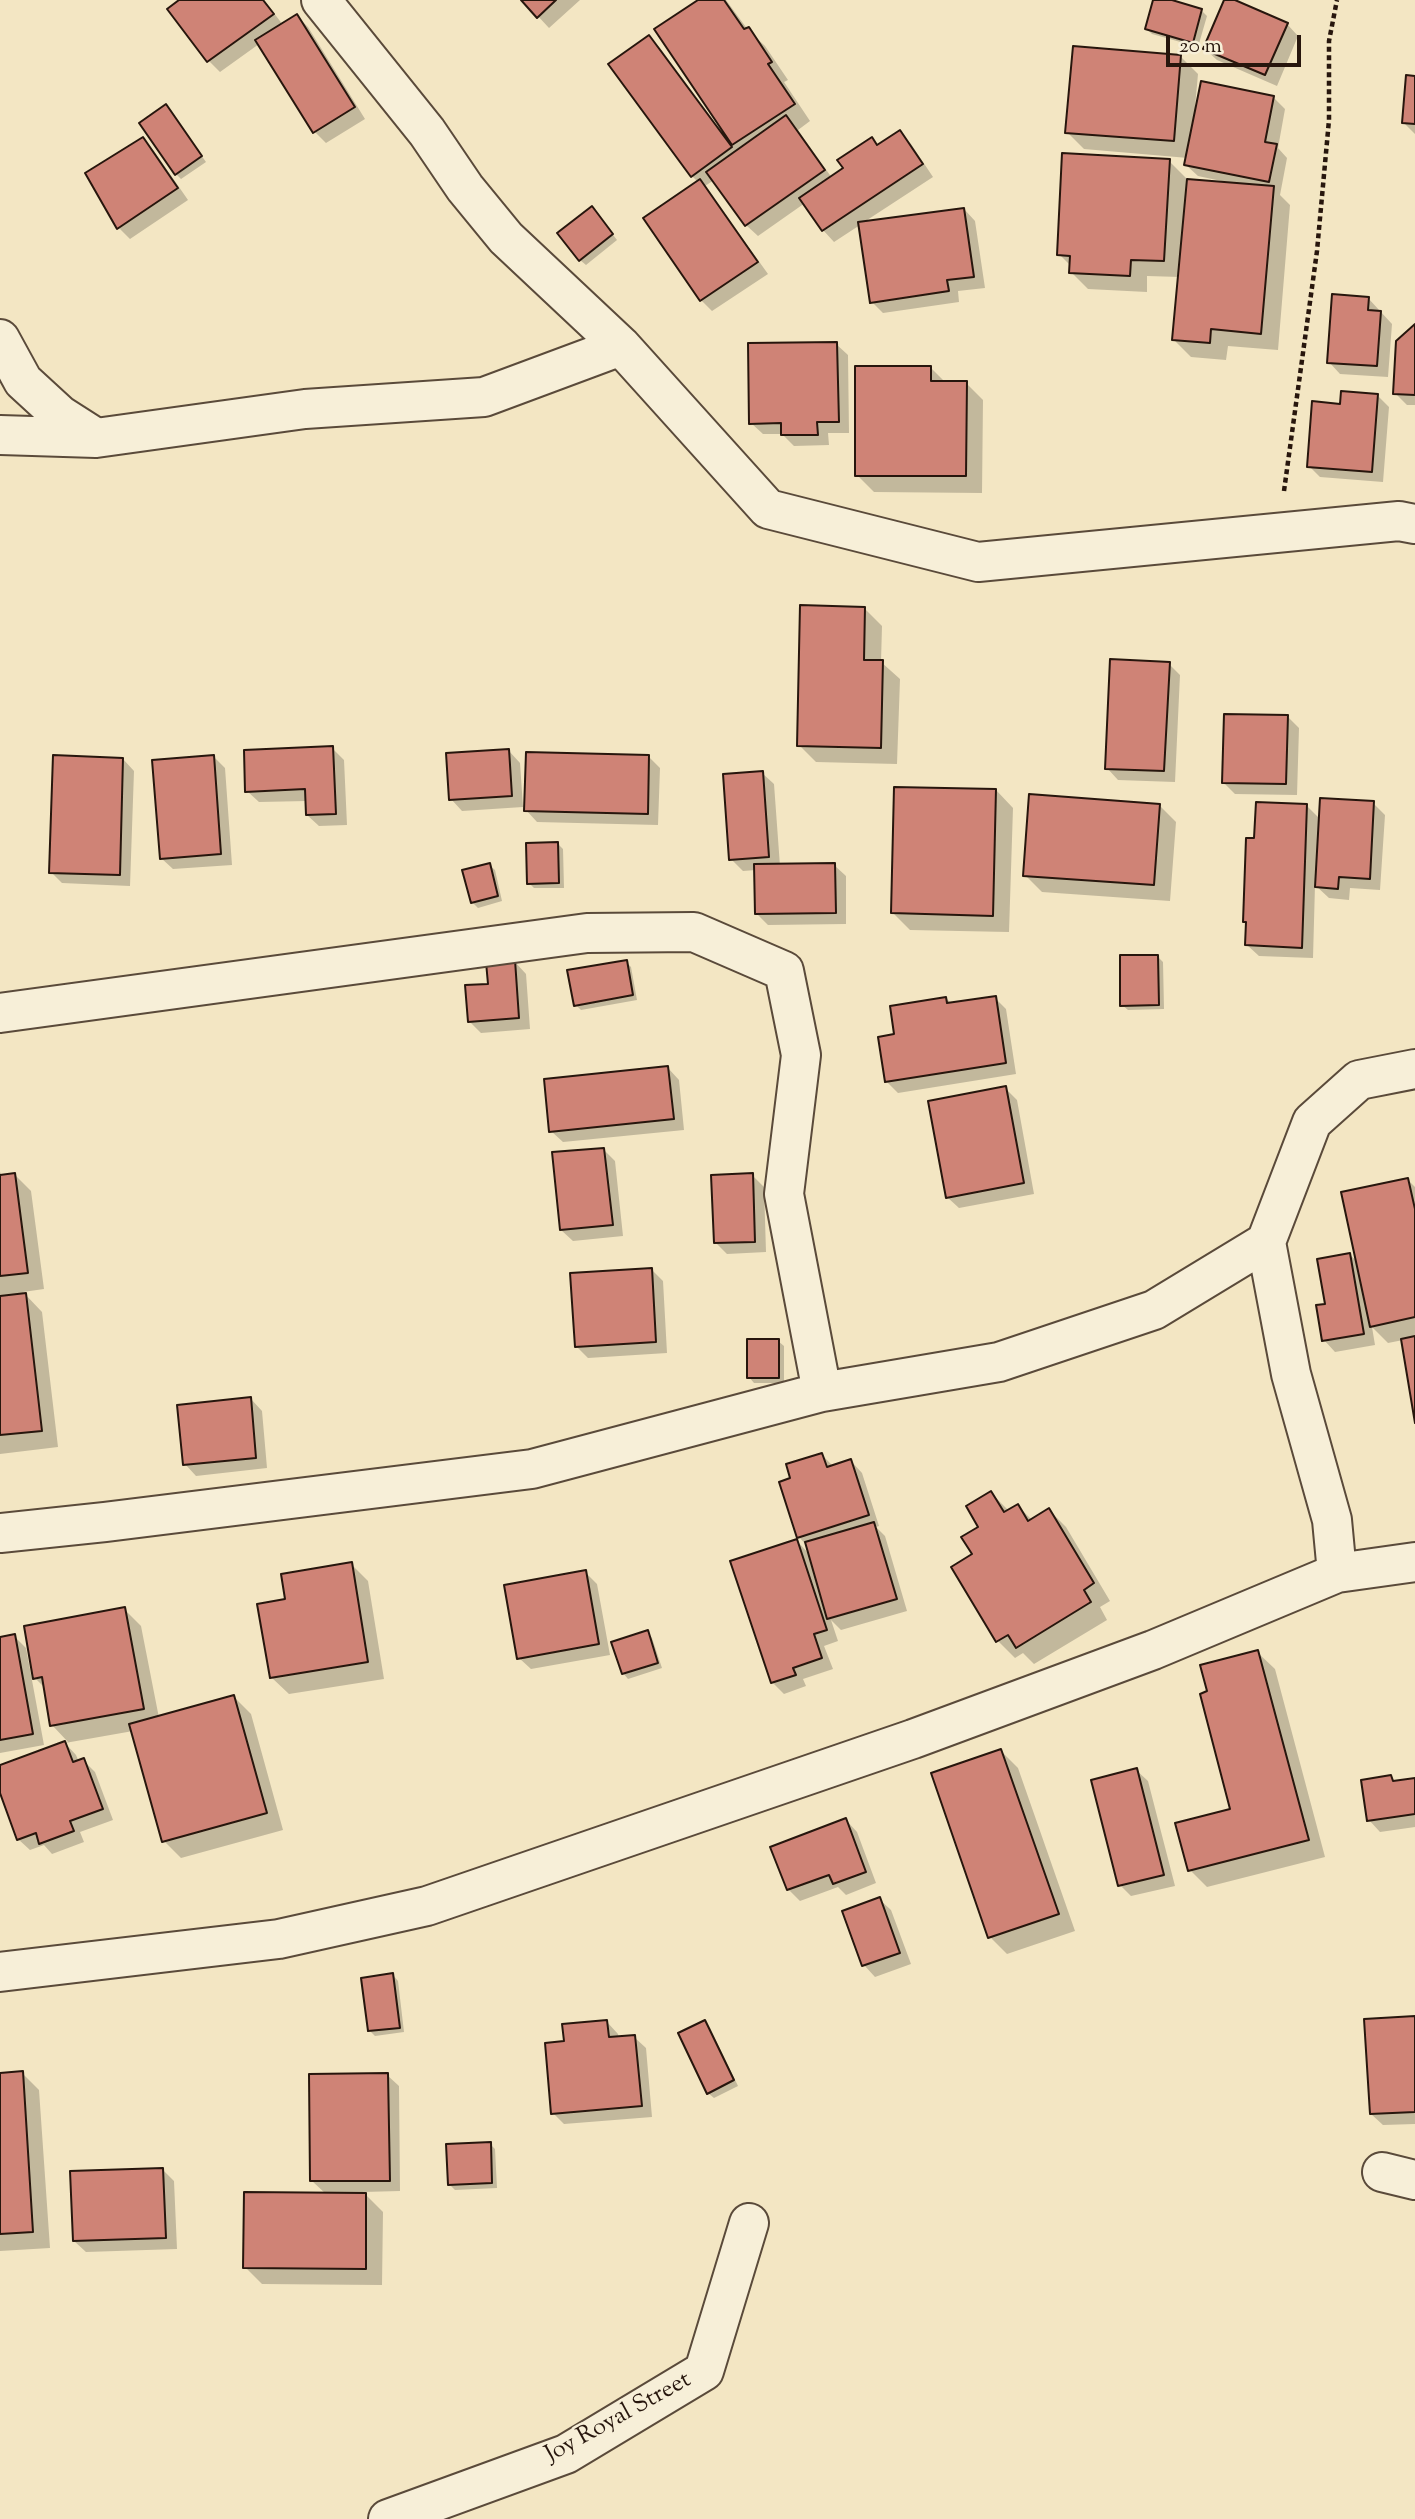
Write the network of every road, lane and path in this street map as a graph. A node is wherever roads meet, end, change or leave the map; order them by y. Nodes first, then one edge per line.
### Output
1 (320, 0) edge
2 (1337, 0) edge
3 (0, 339) edge
4 (621, 346) junction
5 (0, 435) edge
6 (96, 438) junction
7 (1415, 524) edge
8 (1278, 533) junction
9 (0, 1013) edge
10 (1415, 1069) edge
11 (1266, 1242) junction
12 (821, 1392) junction
13 (0, 1533) edge
14 (1415, 1562) edge
15 (1337, 1573) junction
16 (0, 1972) edge
17 (749, 2223) dead end
18 (388, 2519) edge

1 - 4 street
2 - 8 path
3 - 6 street
4 - 6 street
4 - 8 street
5 - 6 street
7 - 8 street
9 - 12 street
10 - 11 street
11 - 12 street
11 - 15 street
12 - 13 street
14 - 15 street
15 - 16 street
17 - 18 street, Joy Royal Street

